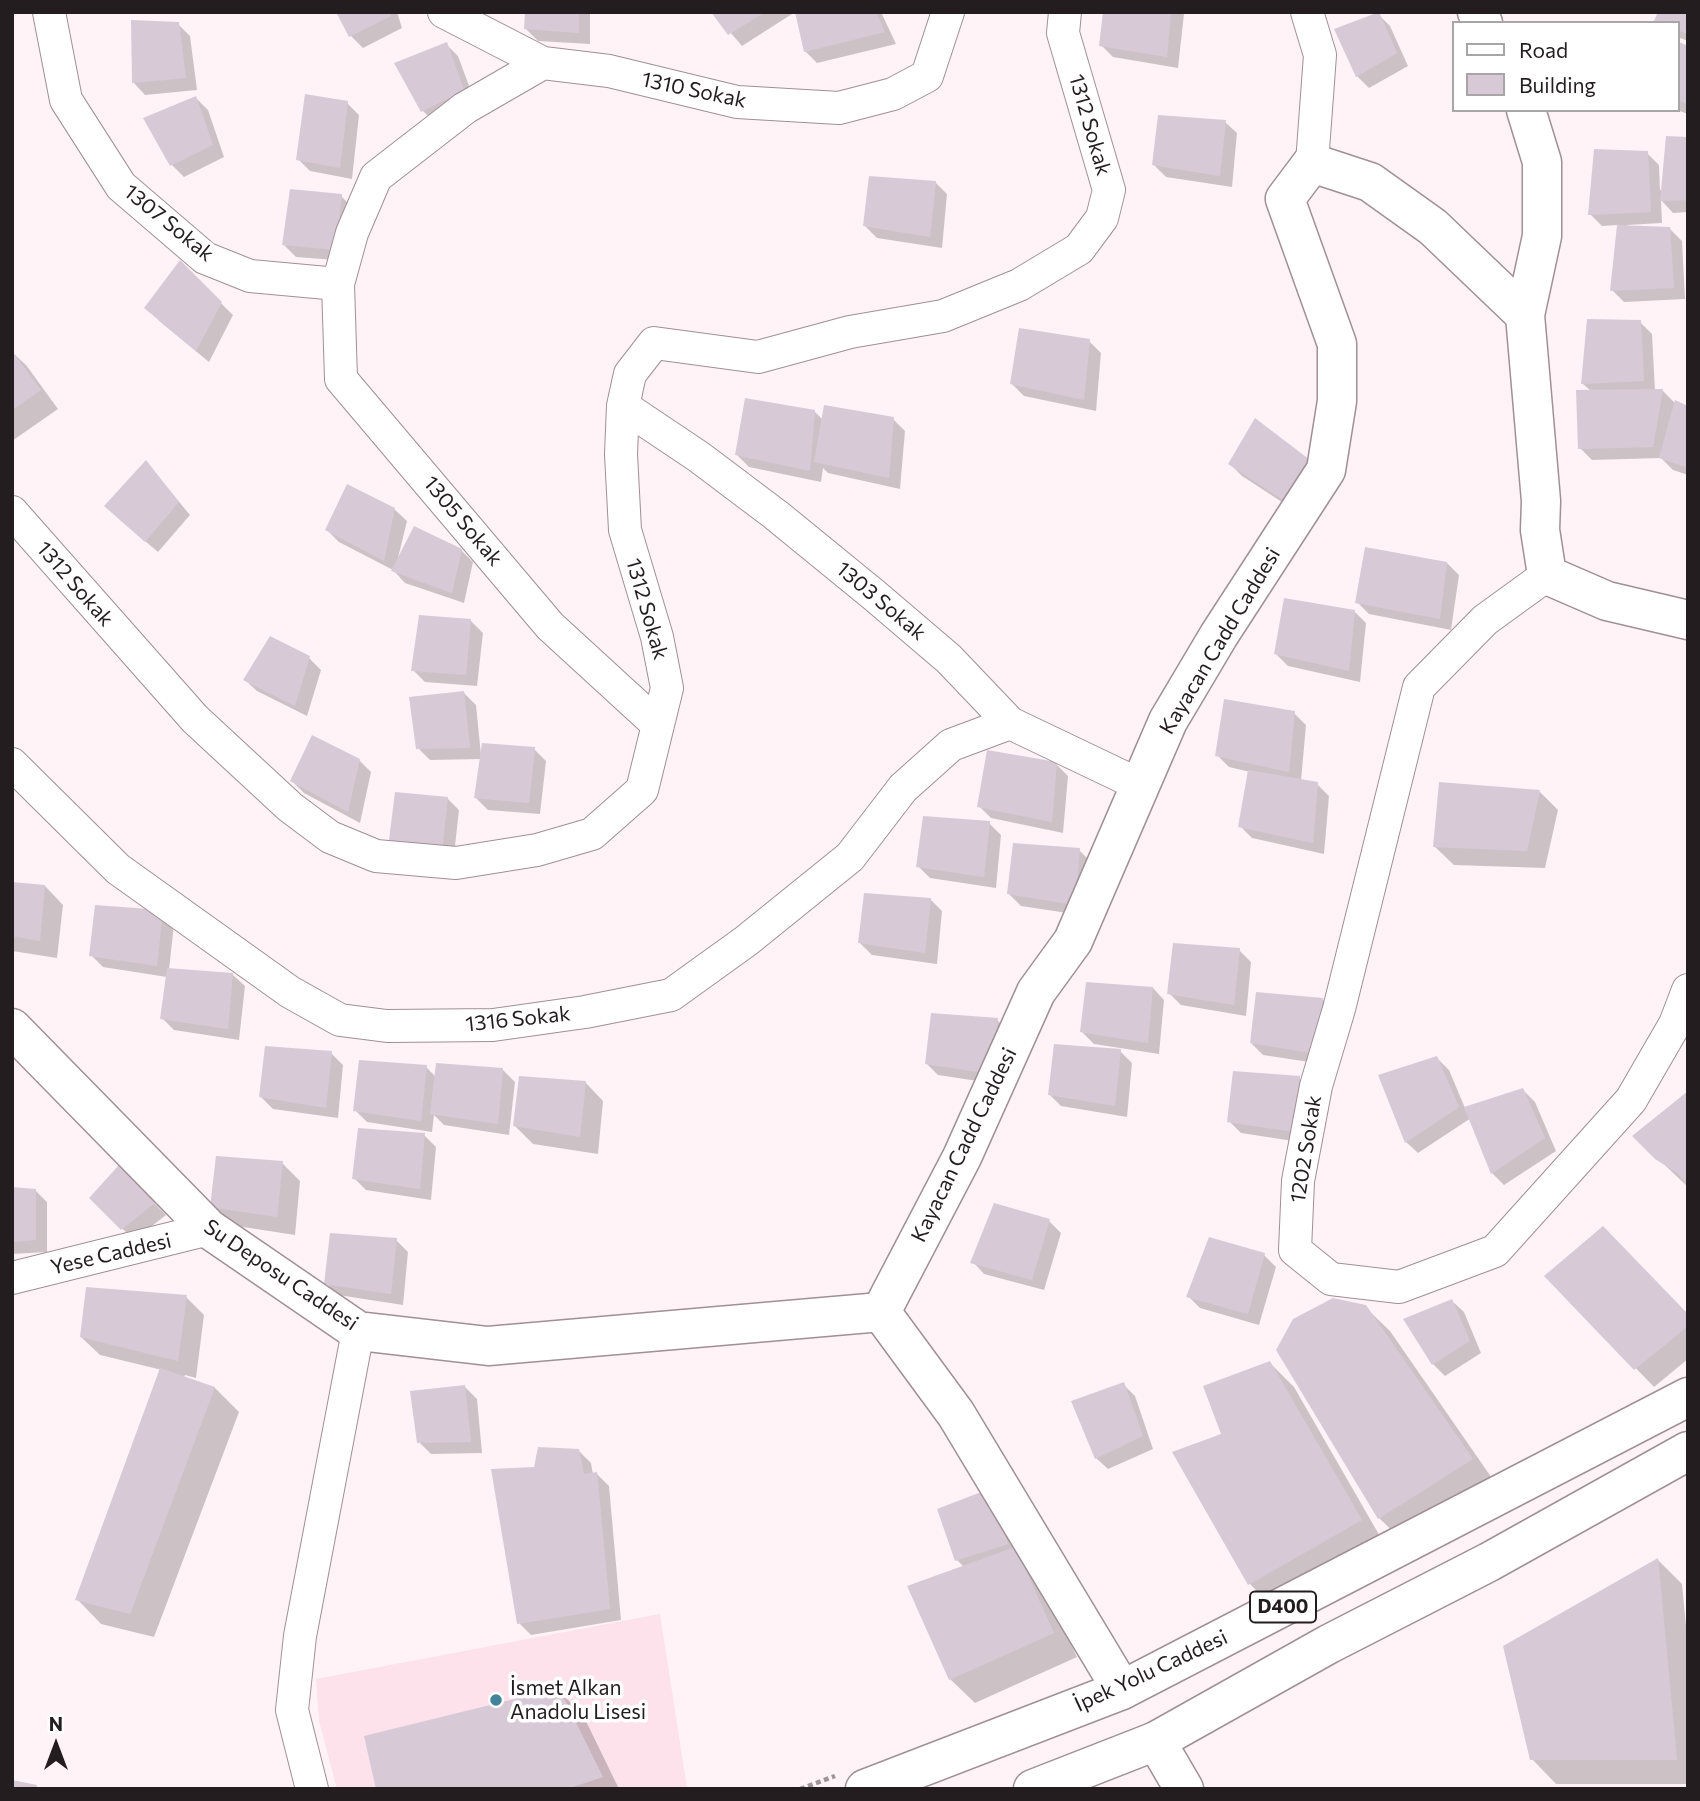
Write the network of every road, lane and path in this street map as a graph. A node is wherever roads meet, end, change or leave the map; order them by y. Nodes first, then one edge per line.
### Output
1 (49, 12) edge
2 (444, 12) edge
3 (948, 12) edge
4 (1065, 12) edge
5 (1307, 12) edge
6 (543, 63) junction
7 (1527, 112) edge
8 (1312, 163) junction
9 (338, 284) junction
10 (1525, 315) junction
11 (623, 406) junction
12 (12, 512) edge
13 (1547, 575) junction
14 (1688, 620) edge
15 (1010, 723) junction
16 (658, 725) junction
17 (12, 764) edge
18 (1142, 786) junction
19 (1688, 990) edge
20 (12, 1028) edge
21 (209, 1229) junction
22 (12, 1278) edge
23 (881, 1312) junction
24 (358, 1331) junction
25 (1688, 1397) edge
26 (1688, 1451) edge
27 (1122, 1690) junction
28 (1156, 1741) junction
29 (312, 1789) edge
30 (865, 1789) edge
31 (1033, 1789) edge
32 (1184, 1789) edge

1 - 9 street, 1307 Sokak
2 - 6 street, 1310 Sokak
3 - 6 street, 1310 Sokak
4 - 11 street, 1312 Sokak
5 - 8 street
6 - 9 street
7 - 10 main road
8 - 10 main road
8 - 18 main road, Kayacan Cadd Caddesi
9 - 16 street, 1305 Sokak
10 - 13 main road
11 - 15 street, 1303 Sokak
11 - 16 street, 1312 Sokak
12 - 16 street, 1312 Sokak
13 - 14 main road
13 - 19 street, 1202 Sokak
15 - 17 street, 1316 Sokak
15 - 18 street, 1303 Sokak
18 - 23 main road, Kayacan Cadd Caddesi
20 - 21 main road, Su Deposu Caddesi
21 - 22 street, Yese Caddesi
21 - 24 main road, Su Deposu Caddesi
23 - 24 main road, Su Deposu Caddesi
23 - 27 main road
24 - 29 street
25 - 27 main road, İpek Yolu Caddesi / D400
26 - 28 main road, D400
27 - 30 main road, İpek Yolu Caddesi / D400
28 - 31 main road, D400
28 - 32 main road

